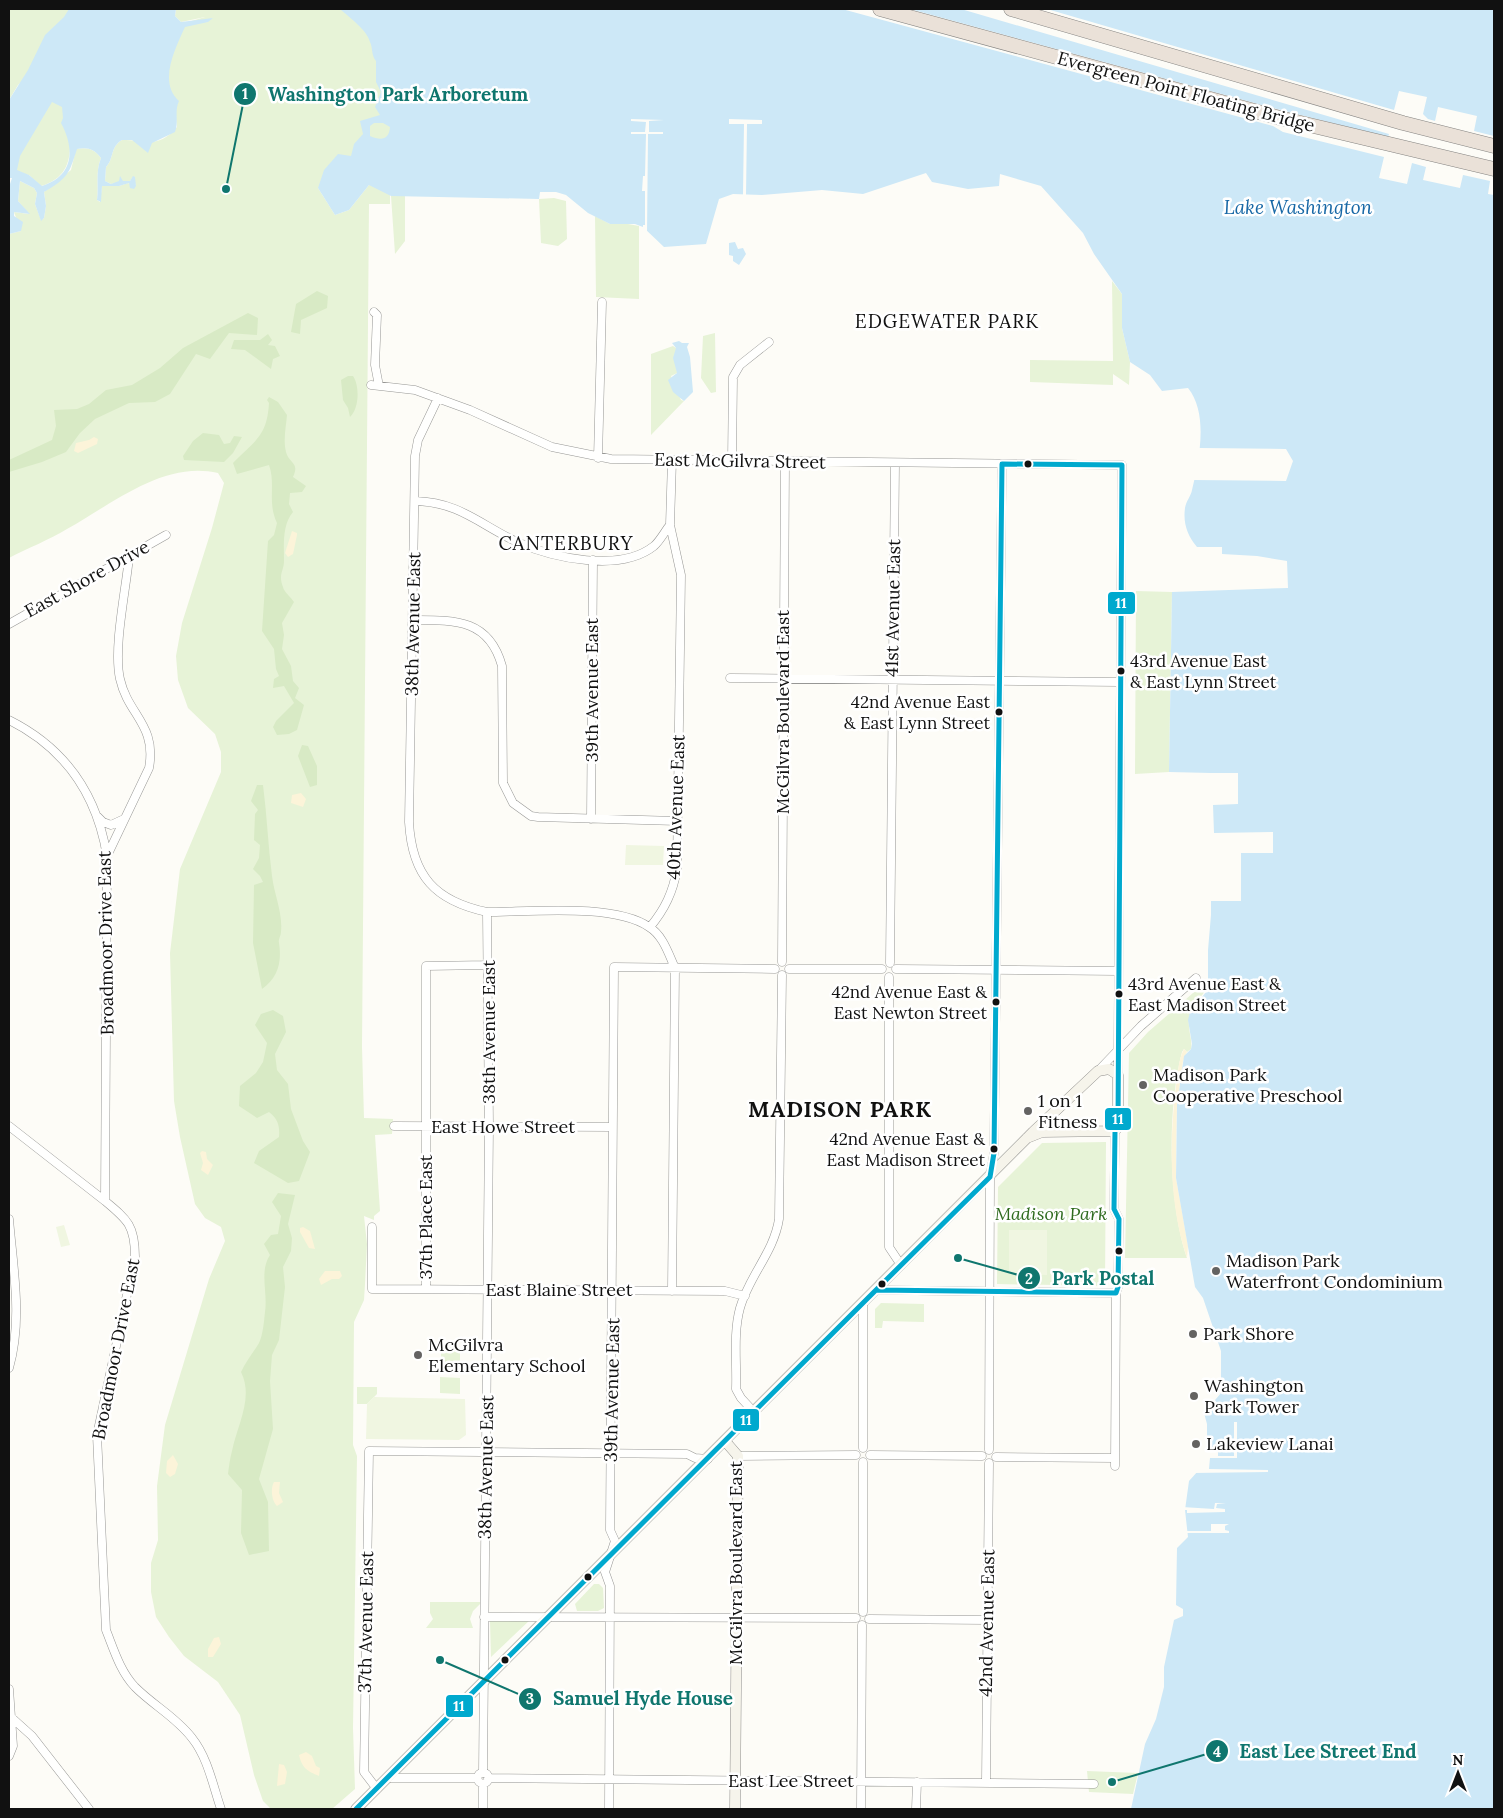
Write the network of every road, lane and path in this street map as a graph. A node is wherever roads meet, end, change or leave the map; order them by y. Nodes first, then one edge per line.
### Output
1 (880, 9) edge
2 (1011, 9) edge
3 (1494, 146) edge
4 (1494, 169) edge
5 (602, 302) dead end
6 (374, 312) dead end
7 (769, 342) dead end
8 (438, 398) junction
9 (598, 458) junction
10 (672, 460) junction
11 (732, 461) junction
12 (786, 462) junction
13 (895, 463) junction
14 (1002, 464) junction
15 (415, 501) junction
16 (670, 525) junction
17 (166, 535) dead end
18 (129, 557) junction
19 (593, 560) junction
20 (414, 620) junction
21 (9, 624) edge
22 (730, 678) dead end
23 (783, 679) junction
24 (892, 679) junction
25 (998, 681) junction
26 (1119, 682) junction
27 (9, 720) edge
28 (126, 816) junction
29 (98, 817) junction
30 (591, 819) junction
31 (677, 821) junction
32 (107, 856) junction
33 (487, 912) junction
34 (650, 927) junction
35 (782, 962) junction
36 (890, 963) junction
37 (488, 965) junction
38 (675, 968) junction
39 (775, 969) junction
40 (789, 969) junction
41 (882, 969) junction
42 (896, 969) junction
43 (995, 969) junction
44 (1118, 971) junction
45 (782, 976) junction
46 (889, 976) junction
47 (1196, 978) dead end
48 (1118, 1051) junction
49 (1098, 1071) junction
50 (1118, 1075) junction
51 (1052, 1114) junction
52 (9, 1126) edge
53 (394, 1126) dead end
54 (425, 1126) junction
55 (489, 1126) junction
56 (612, 1127) junction
57 (1058, 1132) junction
58 (1115, 1132) junction
59 (1027, 1138) junction
60 (990, 1177) junction
61 (105, 1201) junction
62 (9, 1219) edge
63 (372, 1227) dead end
64 (901, 1265) junction
65 (426, 1289) junction
66 (487, 1290) junction
67 (613, 1290) junction
68 (876, 1290) junction
69 (672, 1291) junction
70 (990, 1292) junction
71 (1116, 1293) junction
72 (745, 1296) junction
73 (863, 1302) junction
74 (9, 1368) edge
75 (753, 1411) junction
76 (725, 1441) junction
77 (863, 1448) junction
78 (989, 1450) junction
79 (486, 1452) junction
80 (611, 1453) junction
81 (856, 1455) junction
82 (870, 1455) junction
83 (738, 1456) junction
84 (982, 1456) junction
85 (996, 1456) junction
86 (708, 1458) junction
87 (1115, 1458) junction
88 (863, 1462) junction
89 (989, 1463) junction
90 (1115, 1466) dead end
91 (610, 1556) junction
92 (863, 1612) junction
93 (550, 1616) junction
94 (610, 1616) junction
95 (484, 1617) junction
96 (737, 1618) junction
97 (856, 1618) junction
98 (869, 1619) junction
99 (987, 1620) junction
100 (862, 1626) junction
101 (483, 1683) junction
102 (9, 1689) edge
103 (12, 1718) junction
104 (9, 1756) edge
105 (388, 1778) junction
106 (483, 1778) junction
107 (608, 1779) junction
108 (735, 1780) junction
109 (861, 1781) junction
110 (917, 1782) junction
111 (986, 1783) junction
112 (1094, 1784) dead end
113 (377, 1789) junction
114 (89, 1809) edge
115 (221, 1809) edge
116 (356, 1809) edge
117 (483, 1809) edge
118 (609, 1809) edge
119 (735, 1809) edge
120 (861, 1809) edge
121 (916, 1809) edge

1 - 4 highway, Evergreen Point Floating Bridge
2 - 3 highway, Evergreen Point Floating Bridge
5 - 9 street
6 - 8 street, East McGilvra Street
7 - 11 street
8 - 9 street, East McGilvra Street
8 - 15 street, 38th Avenue East
9 - 10 street, East McGilvra Street
10 - 11 street, East McGilvra Street
10 - 16 street, 40th Avenue East
11 - 12 street, East McGilvra Street
12 - 13 street, East McGilvra Street
12 - 23 street, McGilvra Boulevard East
13 - 14 street, East McGilvra Street
13 - 24 street, 41st Avenue East
14 - 25 street
14 - 26 street, East McGilvra Street
15 - 19 street
15 - 20 street, 38th Avenue East
16 - 19 street
16 - 31 street, 40th Avenue East
17 - 18 street, East Shore Drive
18 - 21 street, East Shore Drive
18 - 28 street
19 - 30 street, 39th Avenue East
20 - 30 street
20 - 33 street, 38th Avenue East
22 - 23 street
23 - 24 street
23 - 35 street, McGilvra Boulevard East
24 - 25 street
24 - 36 street, 41st Avenue East
25 - 26 street
25 - 43 street
26 - 44 street
27 - 29 street, Broadmoor Drive East
28 - 29 street
28 - 32 street
29 - 32 street, Broadmoor Drive East
30 - 31 street
31 - 34 street, 40th Avenue East
32 - 61 street, Broadmoor Drive East
33 - 34 street
33 - 37 street, 38th Avenue East
34 - 38 street
35 - 39 street
35 - 40 street
36 - 41 street
36 - 42 street
37 - 54 street, 37th Place East
37 - 55 street, 38th Avenue East
38 - 39 street
38 - 56 street, 39th Avenue East
38 - 69 street
39 - 45 street
40 - 41 street
40 - 45 street
41 - 46 street
42 - 43 street
42 - 46 street
43 - 44 street
43 - 60 street
44 - 48 street
45 - 72 street
46 - 64 street
47 - 48 street
48 - 49 street
48 - 50 street
49 - 50 street
49 - 51 street
50 - 58 street
51 - 57 street
51 - 59 street
52 - 61 street
53 - 54 street, East Howe Street
54 - 55 street, East Howe Street
54 - 65 street, 37th Place East
55 - 56 street, East Howe Street
55 - 66 street, 38th Avenue East
56 - 67 street, 39th Avenue East
57 - 58 street
57 - 59 street
58 - 71 street
59 - 60 street
60 - 64 street
60 - 70 street
61 - 115 street, Broadmoor Drive East
62 - 74 street
63 - 65 street, East Blaine Street
64 - 68 street
65 - 66 street, East Blaine Street
66 - 67 street, East Blaine Street
66 - 79 street, 38th Avenue East
67 - 69 street, East Blaine Street
67 - 80 street, 39th Avenue East
68 - 70 street
68 - 73 street
69 - 72 street, East Blaine Street
70 - 71 street
70 - 78 street
71 - 87 street
72 - 75 street
73 - 75 street
73 - 77 street
75 - 76 street
76 - 83 street, McGilvra Boulevard East
76 - 86 street
77 - 81 street
77 - 82 street
78 - 84 street
78 - 85 street
79 - 80 street
79 - 95 street, 38th Avenue East
79 - 113 street, 37th Avenue East
80 - 86 street
80 - 91 street, 39th Avenue East
81 - 83 street
81 - 88 street
82 - 84 street
82 - 88 street
83 - 96 street, McGilvra Boulevard East
84 - 89 street
85 - 87 street
85 - 89 street
86 - 91 street
87 - 90 street
88 - 92 street
89 - 99 street, 42nd Avenue East
91 - 93 street
91 - 94 street, 39th Avenue East
92 - 97 street
92 - 98 street
93 - 94 street
93 - 95 street
93 - 101 street
94 - 96 street
94 - 107 street, 39th Avenue East
95 - 101 street, 38th Avenue East
96 - 97 street
96 - 108 street, McGilvra Boulevard East
97 - 100 street
98 - 99 street
98 - 100 street
99 - 111 street, 42nd Avenue East
100 - 109 street
101 - 105 street
101 - 106 street, 38th Avenue East
102 - 103 street
103 - 104 street
103 - 114 street
105 - 106 street, East Lee Street
105 - 113 street
106 - 107 street, East Lee Street
106 - 117 street, 38th Avenue East
107 - 108 street, East Lee Street
107 - 118 street, 39th Avenue East
108 - 109 street, East Lee Street
108 - 119 street, McGilvra Boulevard East
109 - 110 street, East Lee Street
109 - 120 street
110 - 111 street, East Lee Street
110 - 121 street
111 - 112 street, East Lee Street
113 - 116 street

